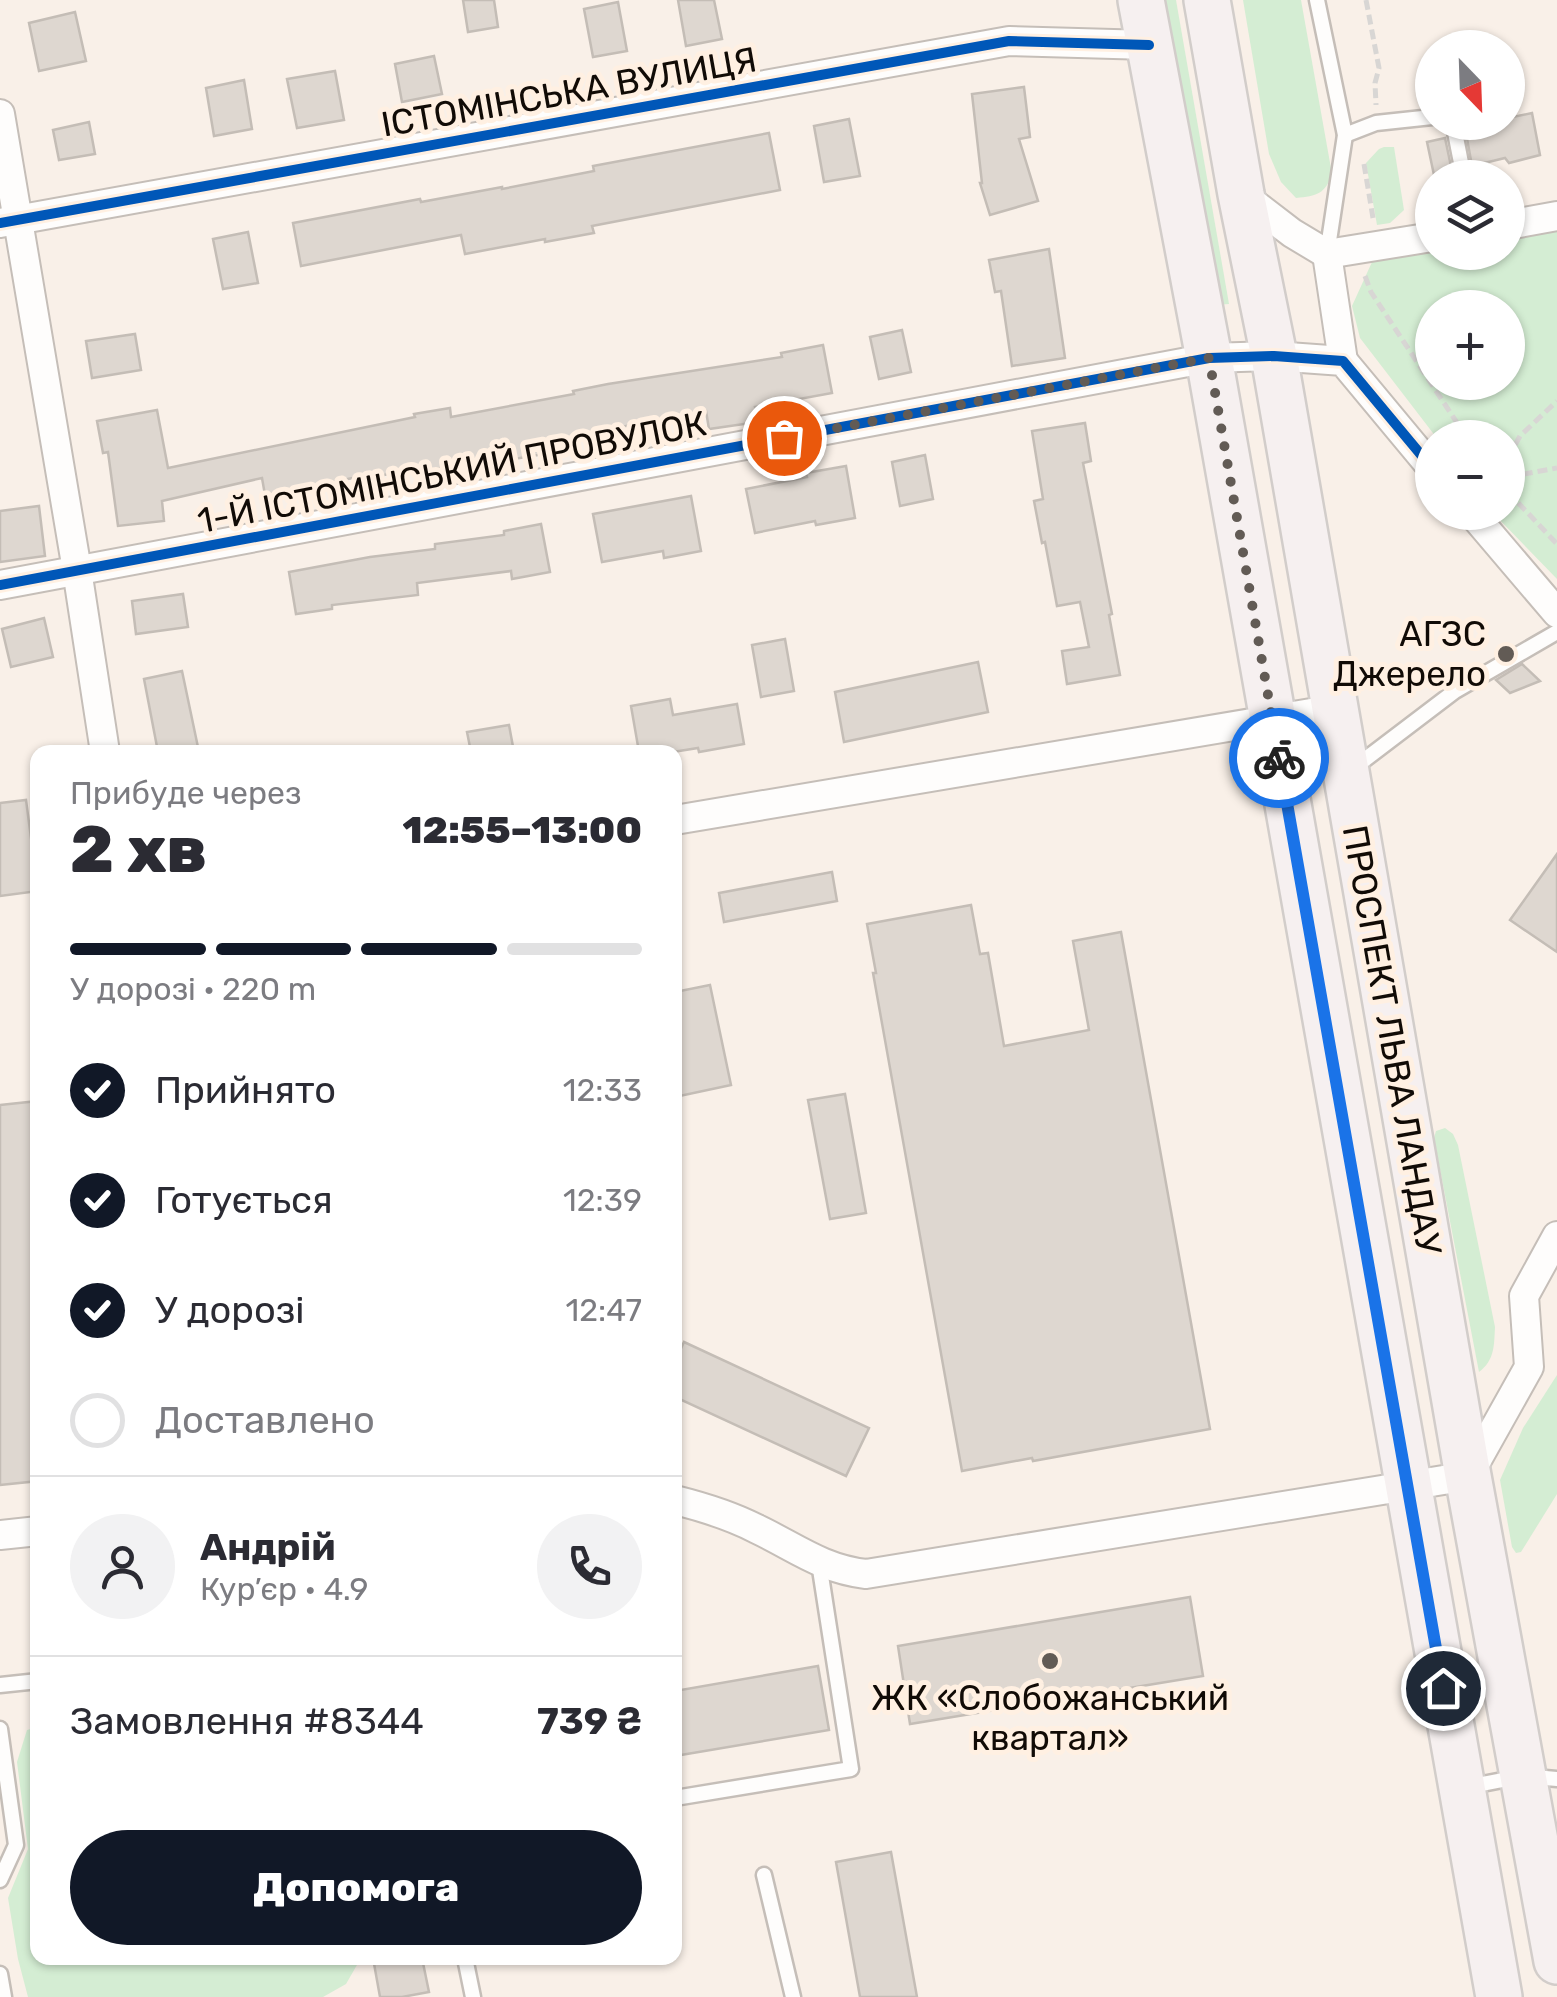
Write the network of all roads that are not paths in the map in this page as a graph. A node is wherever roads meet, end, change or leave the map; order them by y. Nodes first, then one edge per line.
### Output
1 (1142, 0) edge
2 (1207, 0) edge
3 (1317, 0) edge
4 (1149, 45) junction
5 (0, 114) edge
6 (1415, 119) edge
7 (1345, 135) junction
8 (1241, 194) junction
9 (1557, 216) edge
10 (9, 221) edge
11 (1525, 222) edge
12 (1415, 240) edge
13 (1327, 254) junction
14 (1274, 356) junction
15 (1209, 358) junction
16 (1342, 362) junction
17 (1415, 448) edge
18 (1486, 530) edge
19 (77, 570) junction
20 (0, 584) edge
21 (1557, 612) edge
22 (1557, 632) edge
23 (1335, 709) junction
24 (1273, 719) junction
25 (104, 745) edge
26 (1346, 774) junction
27 (682, 819) edge
28 (1557, 1236) edge
29 (1468, 1476) junction
30 (1408, 1487) junction
31 (682, 1502) edge
32 (30, 1533) edge
33 (0, 1535) edge
34 (819, 1563) junction
35 (30, 1682) edge
36 (0, 1686) edge
37 (0, 1730) edge
38 (1540, 1778) edge
39 (1461, 1788) junction
40 (682, 1797) edge
41 (764, 1875) dead end
42 (0, 1880) edge
43 (1557, 1961) edge
44 (466, 1965) edge
45 (0, 1974) edge
46 (4, 1997) edge
47 (473, 1997) edge
48 (793, 1997) edge
49 (1499, 1997) edge

1 - 4 main road, ПРОСПЕКТ ЛЬВА ЛАНДАУ
2 - 8 main road, ПРОСПЕКТ ЛЬВА ЛАНДАУ
3 - 7 lane
4 - 10 street, ІСТОМІНСЬКА ВУЛИЦЯ
4 - 15 main road, ПРОСПЕКТ ЛЬВА ЛАНДАУ
5 - 10 street
6 - 7 lane
7 - 13 lane
8 - 13 street
8 - 14 main road, ПРОСПЕКТ ЛЬВА ЛАНДАУ
9 - 11 street
10 - 19 street
12 - 13 street
13 - 16 street
14 - 15 street, 1-Й ІСТОМІНСЬКИЙ ПРОВУЛОК
14 - 16 street, 1-Й ІСТОМІНСЬКИЙ ПРОВУЛОК
14 - 23 main road, ПРОСПЕКТ ЛЬВА ЛАНДАУ
15 - 19 street, 1-Й ІСТОМІНСЬКИЙ ПРОВУЛОК
15 - 24 main road, ПРОСПЕКТ ЛЬВА ЛАНДАУ
16 - 17 street
18 - 21 street
19 - 20 street, 1-Й ІСТОМІНСЬКИЙ ПРОВУЛОК
19 - 25 street
22 - 26 lane
23 - 24 street
23 - 26 main road, ПРОСПЕКТ ЛЬВА ЛАНДАУ
24 - 27 street
24 - 30 main road, ПРОСПЕКТ ЛЬВА ЛАНДАУ
26 - 29 main road, ПРОСПЕКТ ЛЬВА ЛАНДАУ
28 - 29 street
29 - 30 street
29 - 38 main road, ПРОСПЕКТ ЛЬВА ЛАНДАУ
30 - 34 street
30 - 39 main road, ПРОСПЕКТ ЛЬВА ЛАНДАУ
31 - 34 street
32 - 33 street
34 - 40 lane
35 - 36 lane
37 - 42 lane
38 - 39 lane
38 - 43 main road, ПРОСПЕКТ ЛЬВА ЛАНДАУ
39 - 49 main road, ПРОСПЕКТ ЛЬВА ЛАНДАУ
41 - 48 lane
44 - 47 lane
45 - 46 lane

